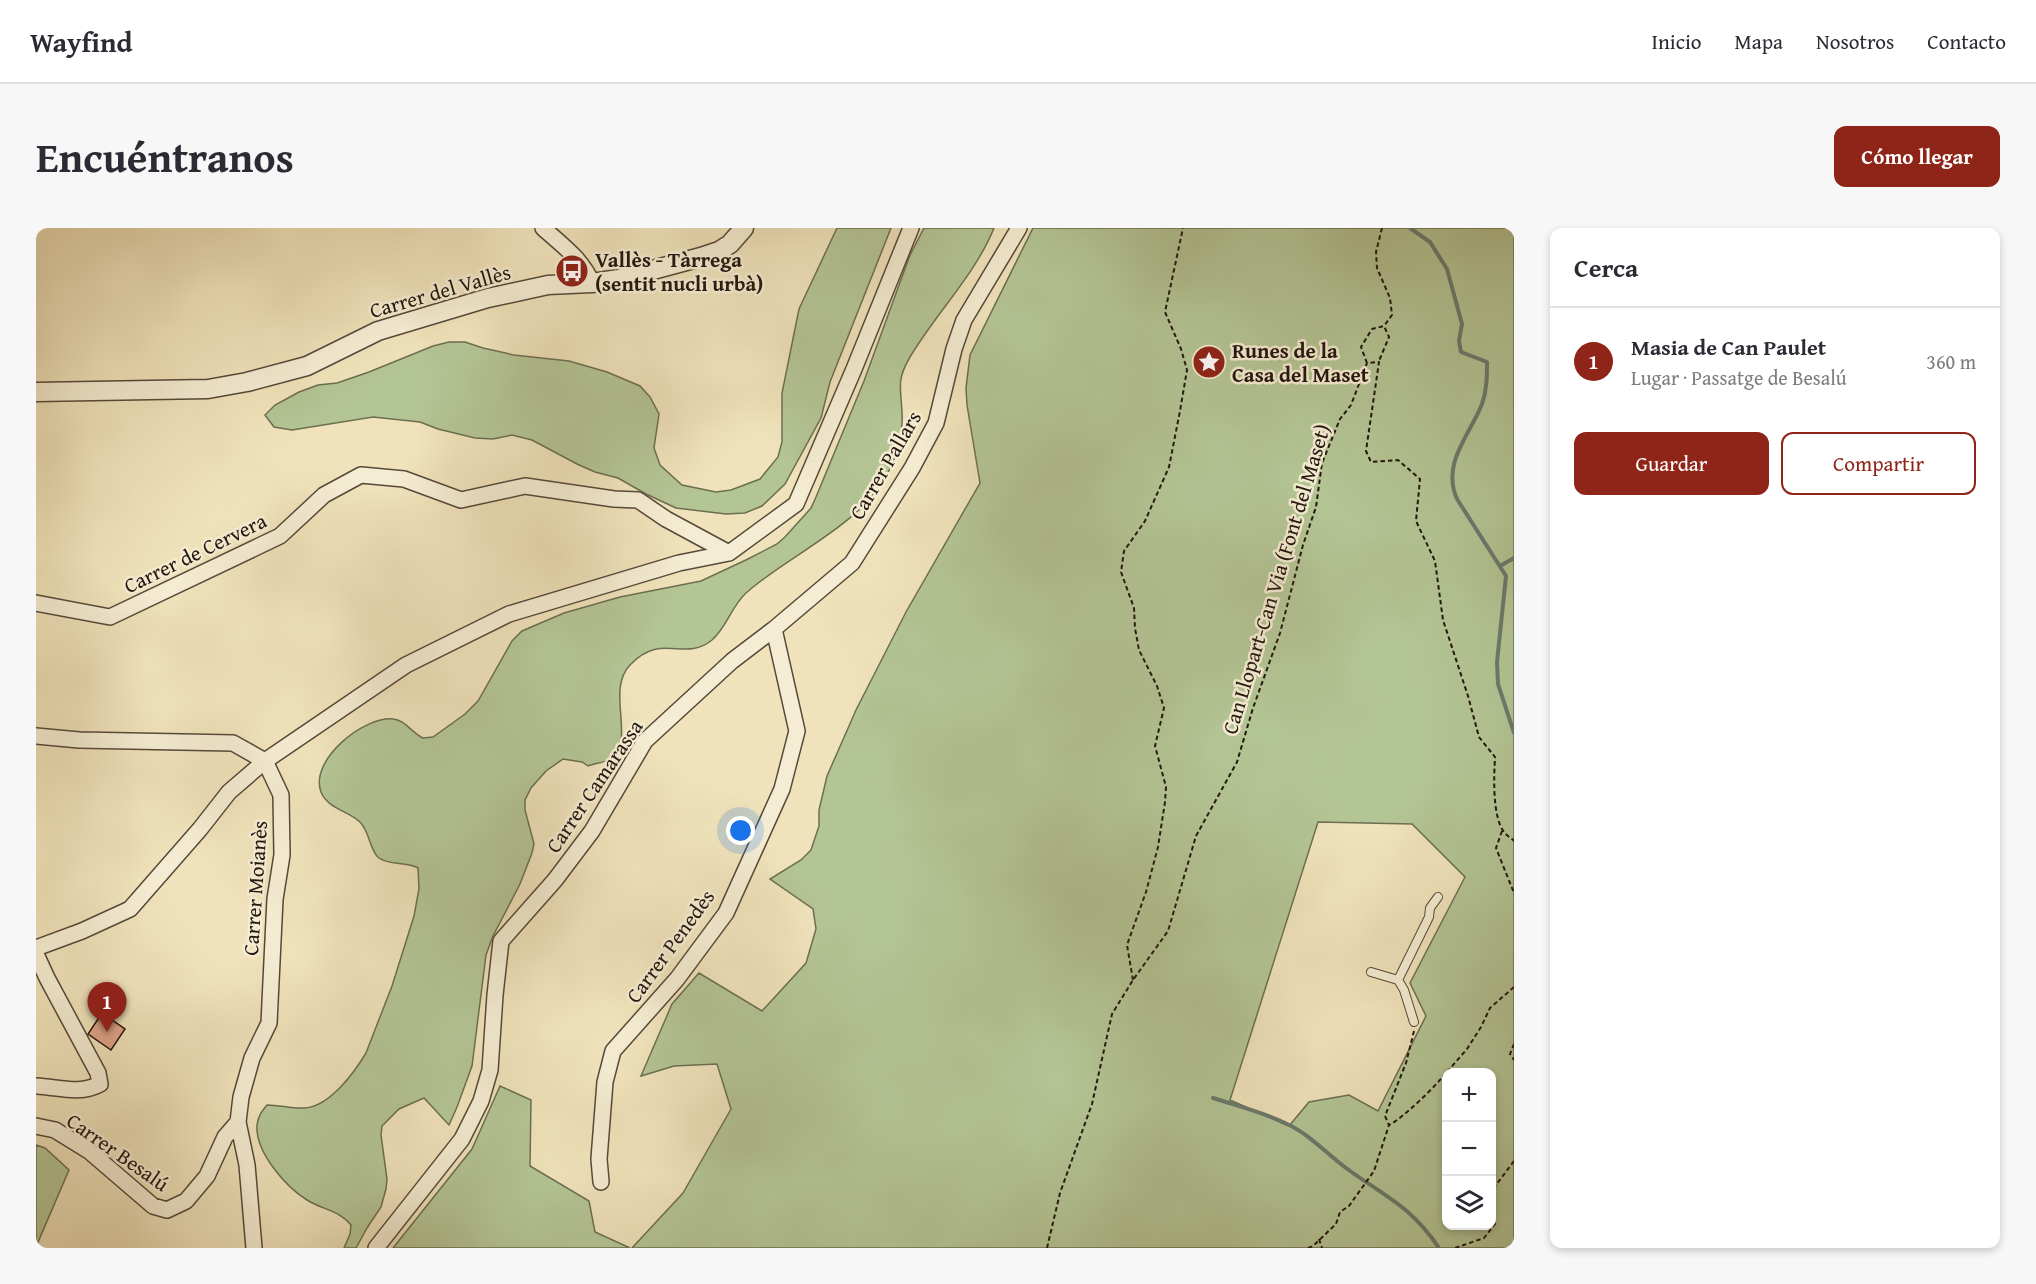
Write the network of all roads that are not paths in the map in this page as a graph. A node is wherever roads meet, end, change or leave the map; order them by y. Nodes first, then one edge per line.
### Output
1 (543, 228) edge
2 (744, 228) edge
3 (911, 228) edge
4 (1019, 228) edge
5 (592, 283) junction
6 (36, 392) edge
7 (729, 553) junction
8 (36, 603) edge
9 (774, 629) junction
10 (36, 735) edge
11 (264, 761) junction
12 (1438, 897) dead end
13 (36, 948) edge
14 (36, 954) edge
15 (1371, 972) dead end
16 (1398, 980) junction
17 (1414, 1022) road end
18 (36, 1086) edge
19 (238, 1122) junction
20 (36, 1126) edge
21 (601, 1182) dead end
22 (254, 1248) edge
23 (376, 1248) edge

1 - 5 street
2 - 5 street, Carrer del Vallès
3 - 7 street
4 - 9 street, Carrer Pallars
5 - 6 street, Carrer del Vallès
7 - 8 street, Carrer de Cervera
7 - 11 street
9 - 21 street, Carrer Penedès
9 - 23 street, Carrer Camarassa
10 - 11 street
11 - 13 street
11 - 19 street, Carrer Moianès
12 - 16 lane
14 - 18 street
15 - 16 lane
16 - 17 lane
19 - 20 street, Carrer Besalú
19 - 22 street, Carrer Moianès

